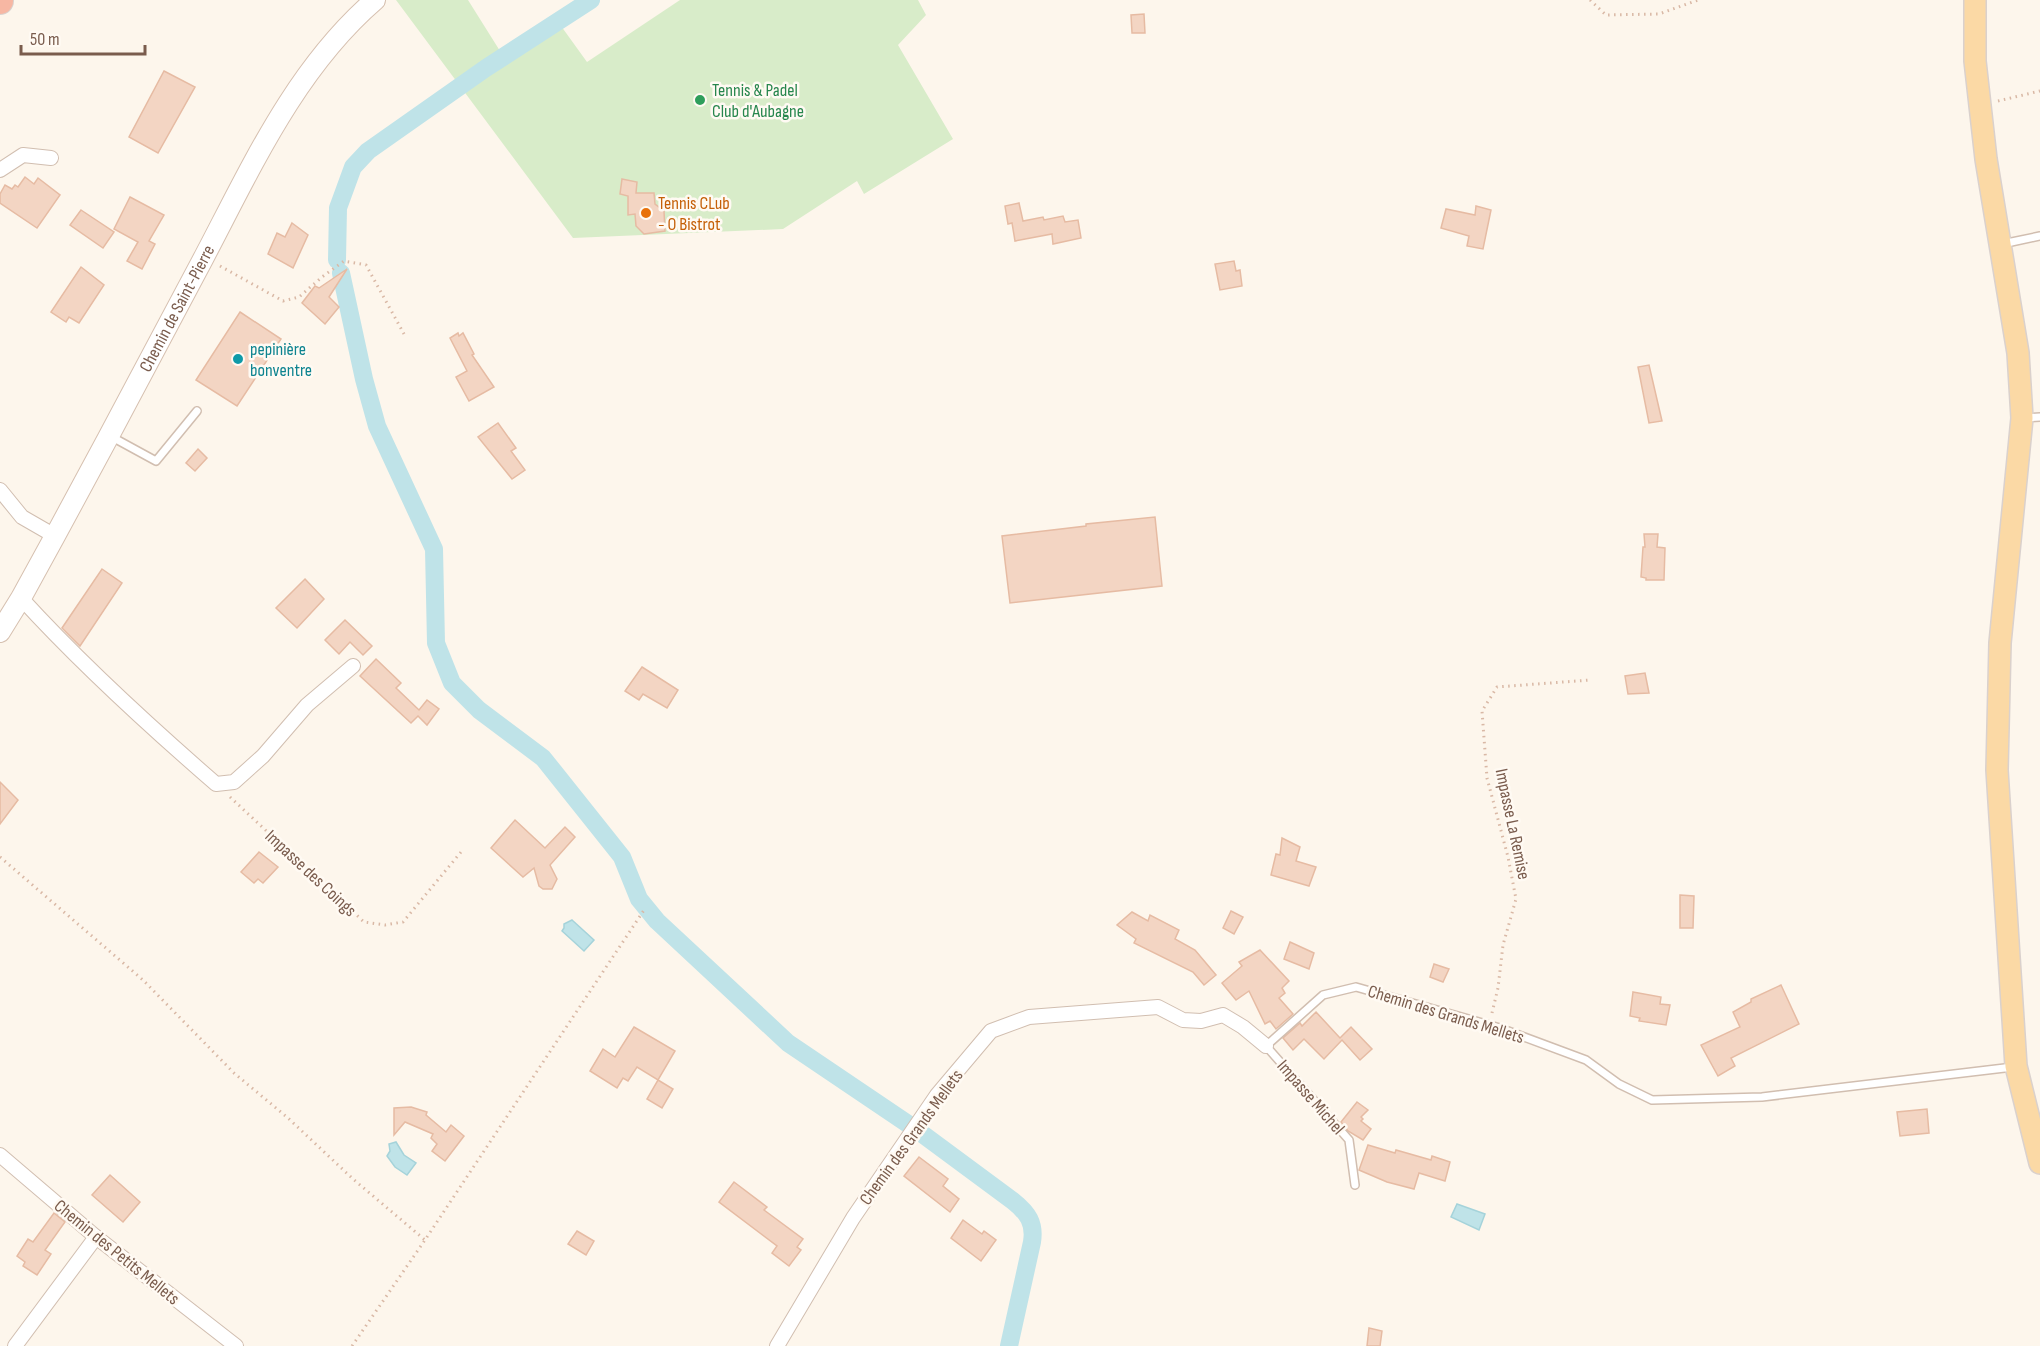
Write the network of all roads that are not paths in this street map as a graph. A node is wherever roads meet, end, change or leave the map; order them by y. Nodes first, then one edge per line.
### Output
1 (375, 0) edge
2 (1975, 0) edge
3 (51, 158) dead end
4 (0, 170) edge
5 (2040, 236) edge
6 (2000, 245) junction
7 (197, 411) dead end
8 (2031, 417) edge
9 (109, 436) junction
10 (0, 490) edge
11 (56, 536) junction
12 (21, 598) junction
13 (0, 632) edge
14 (353, 666) dead end
15 (1266, 1046) junction
16 (2016, 1066) junction
17 (0, 1155) edge
18 (2040, 1163) edge
19 (1355, 1185) dead end
20 (96, 1237) junction
21 (15, 1346) edge
22 (236, 1346) edge
23 (777, 1346) edge

1 - 9 main road, Chemin de Saint-Pierre
2 - 6 main road
3 - 4 street
5 - 6 lane
6 - 8 main road
7 - 9 lane
8 - 16 main road
9 - 11 main road, Chemin de Saint-Pierre
10 - 11 street
11 - 12 main road, Chemin de Saint-Pierre
12 - 13 main road, Chemin de Saint-Pierre
12 - 14 street
15 - 16 lane, Chemin des Grands Mellets
15 - 19 lane, Impasse Michel
15 - 23 street, Chemin des Grands Mellets
16 - 18 main road
17 - 20 street, Chemin des Petits Mellets
20 - 21 street
20 - 22 street, Chemin des Petits Mellets

